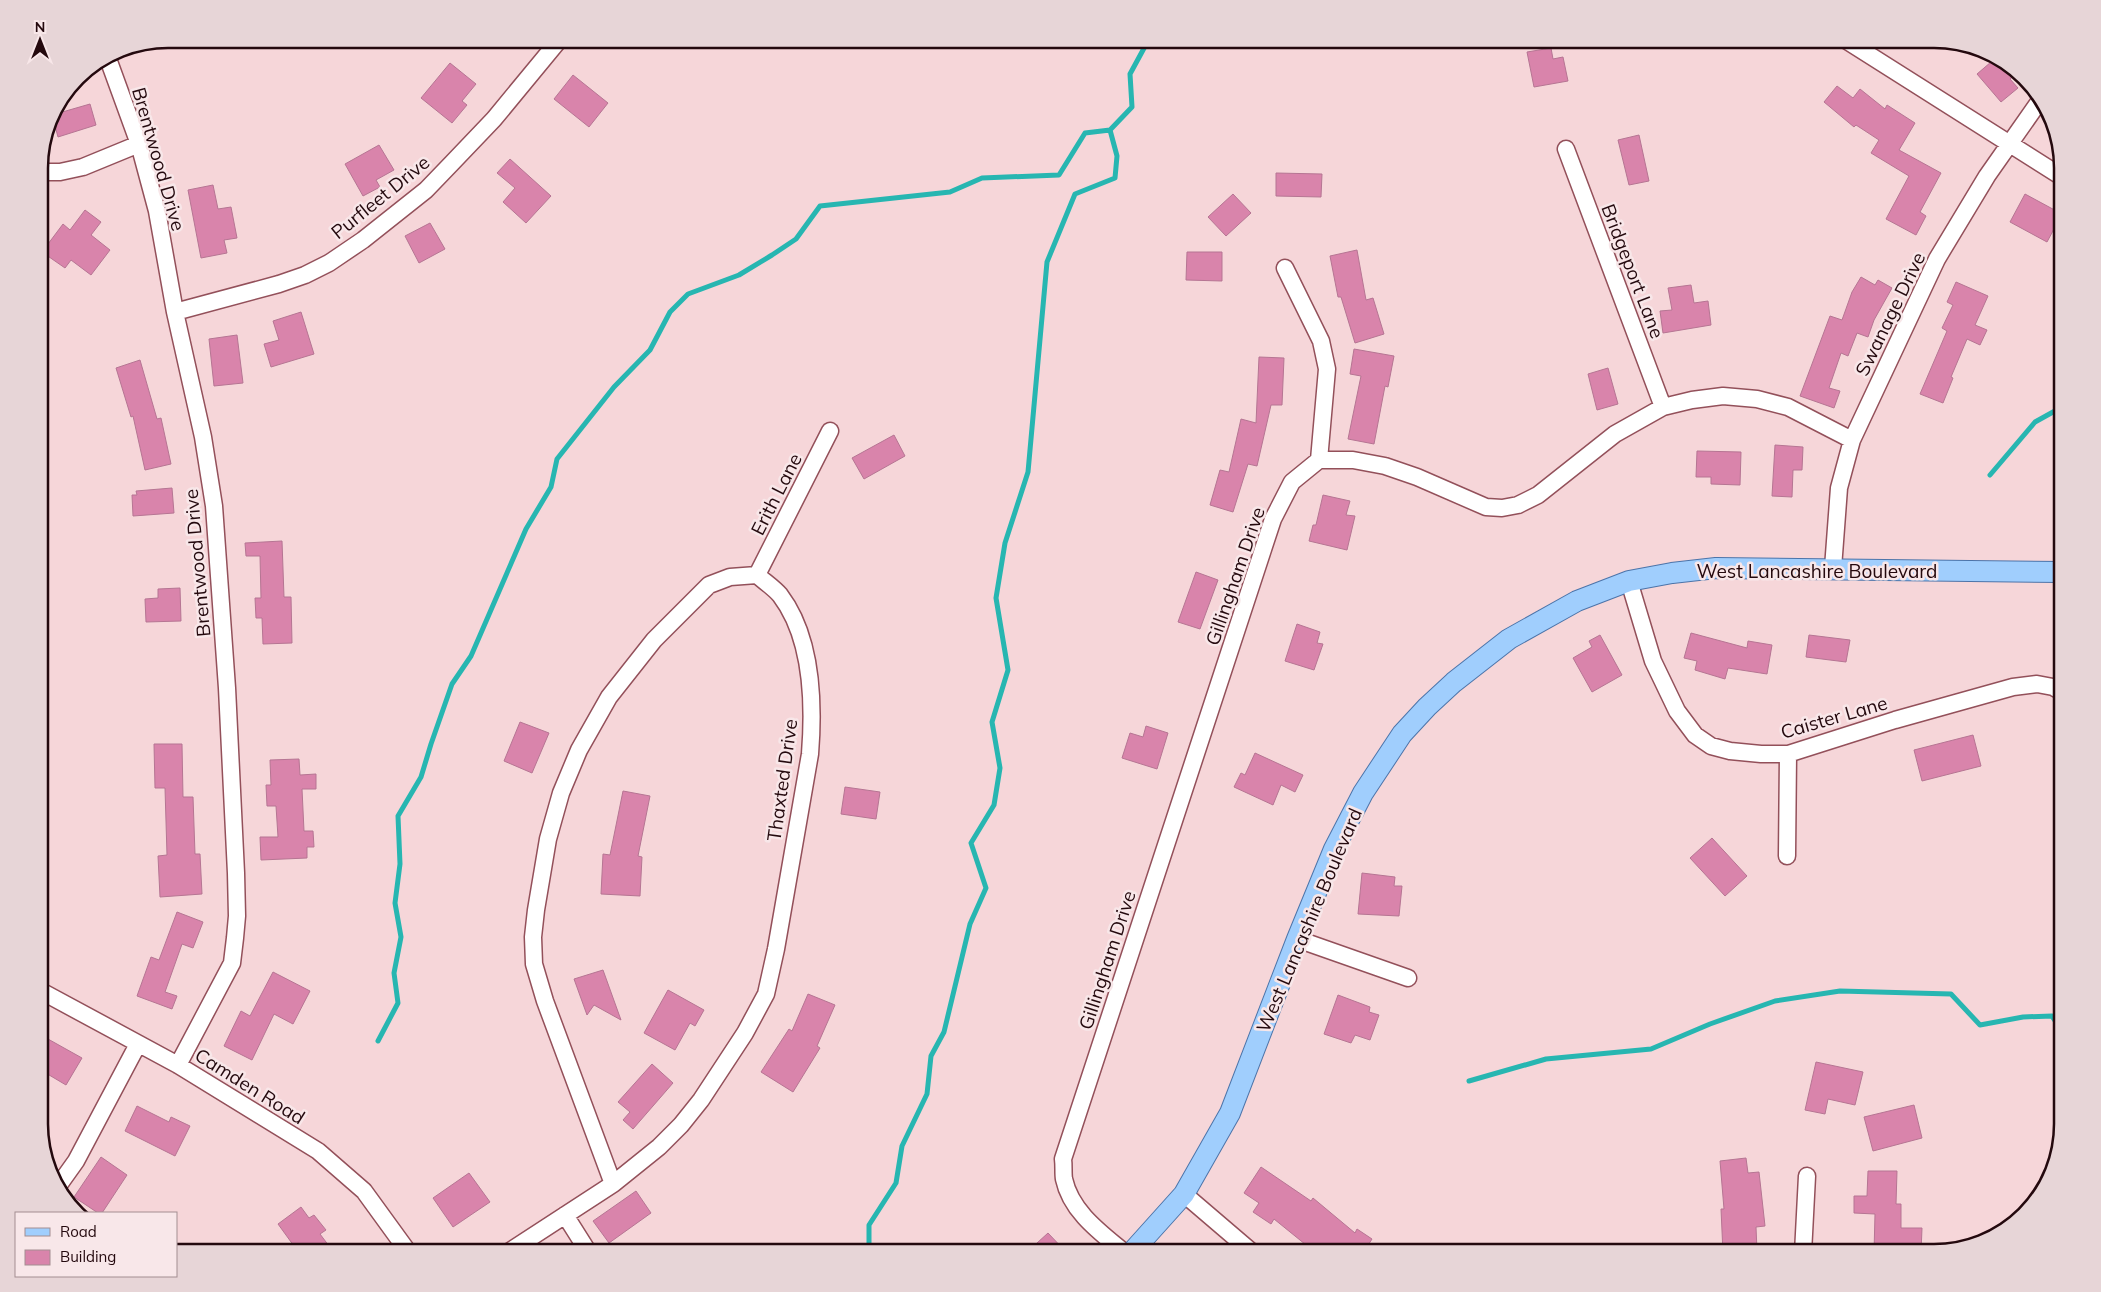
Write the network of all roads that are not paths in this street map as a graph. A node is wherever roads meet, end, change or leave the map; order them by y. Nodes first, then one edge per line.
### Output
1 (553, 48) edge
2 (1858, 48) edge
3 (109, 63) edge
4 (2037, 106) edge
5 (139, 144) junction
6 (2010, 144) junction
7 (1566, 149) dead end
8 (2053, 171) edge
9 (48, 172) edge
10 (1285, 268) dead end
11 (175, 312) junction
12 (1663, 407) junction
13 (830, 431) dead end
14 (1852, 440) junction
15 (1318, 460) junction
16 (1833, 568) junction
17 (2053, 572) edge
18 (757, 575) junction
19 (1628, 581) junction
20 (2054, 687) edge
21 (1788, 754) junction
22 (1787, 856) dead end
23 (1297, 939) junction
24 (1408, 978) dead end
25 (48, 995) edge
26 (138, 1044) junction
27 (178, 1065) junction
28 (1807, 1176) dead end
29 (62, 1181) edge
30 (613, 1184) junction
31 (1184, 1194) junction
32 (565, 1215) junction
33 (402, 1244) edge
34 (521, 1244) edge
35 (583, 1244) edge
36 (1114, 1244) edge
37 (1139, 1244) edge
38 (1243, 1244) edge
39 (1803, 1244) edge

1 - 11 street, Purfleet Drive
2 - 6 street
3 - 5 street, Brentwood Drive
4 - 6 street, Swanage Drive
5 - 9 street
5 - 11 street, Brentwood Drive
6 - 8 street
6 - 14 street, Swanage Drive
7 - 12 street, Bridgeport Lane
10 - 15 street
11 - 27 street, Brentwood Drive
12 - 14 street
12 - 15 street
13 - 18 street, Erith Lane
14 - 16 street, Swanage Drive
15 - 36 street, Gillingham Drive
16 - 17 main road, West Lancashire Boulevard
16 - 19 main road, West Lancashire Boulevard
18 - 30 street, Thaxted Drive
18 - 30 street
19 - 21 street, Caister Lane
19 - 23 main road, West Lancashire Boulevard
20 - 21 street, Caister Lane
21 - 22 street
23 - 24 street
23 - 31 main road, West Lancashire Boulevard
25 - 26 street, Camden Road
26 - 27 street, Camden Road
26 - 29 street
27 - 33 street, Camden Road
28 - 39 street
30 - 32 street, Thaxted Drive
31 - 37 main road, West Lancashire Boulevard
31 - 38 street
32 - 34 street, Thaxted Drive
32 - 35 street

